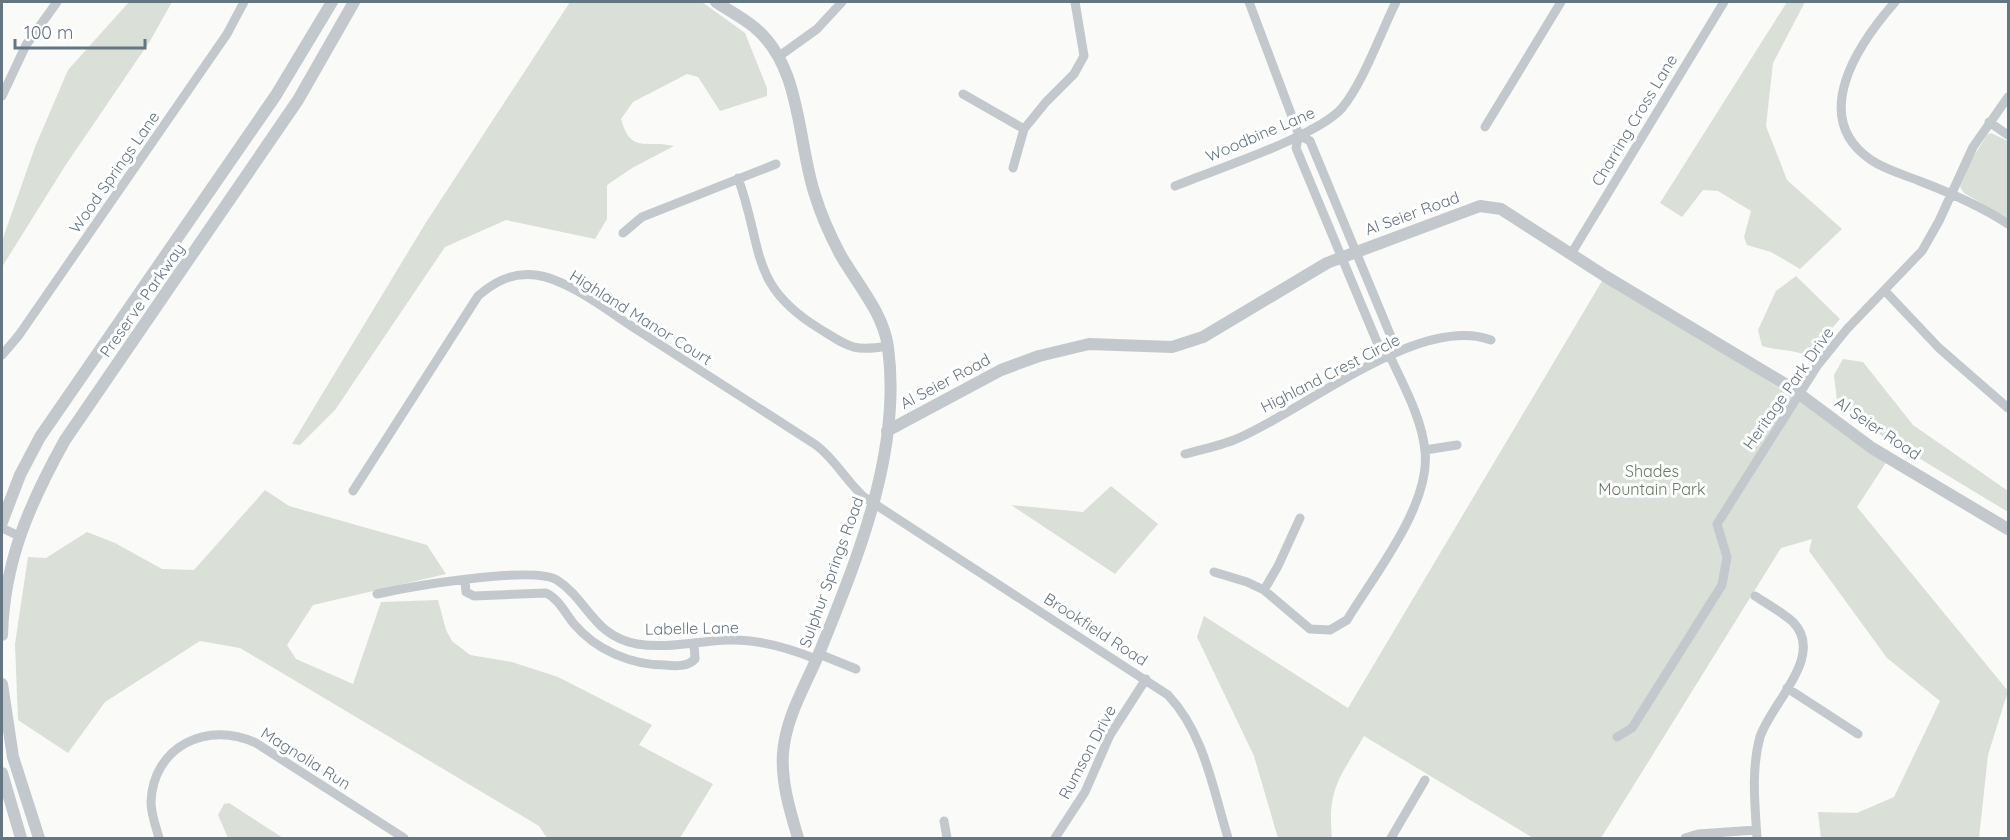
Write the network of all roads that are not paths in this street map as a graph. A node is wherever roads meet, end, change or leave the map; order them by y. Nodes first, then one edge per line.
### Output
1 (57, 2) edge
2 (244, 2) edge
3 (332, 2) edge
4 (354, 2) edge
5 (716, 2) edge
6 (842, 2) edge
7 (1075, 2) edge
8 (1249, 2) edge
9 (1396, 2) edge
10 (1561, 2) edge
11 (1724, 2) edge
12 (1895, 2) edge
13 (778, 57) junction
14 (963, 94) dead end
15 (2, 96) edge
16 (2008, 97) edge
17 (1989, 122) junction
18 (1485, 127) dead end
19 (1024, 129) junction
20 (1299, 135) junction
21 (2008, 135) edge
22 (776, 164) dead end
23 (1013, 168) dead end
24 (738, 178) junction
25 (1175, 186) dead end
26 (1331, 191) junction
27 (1951, 193) junction
28 (1317, 197) junction
29 (2008, 224) edge
30 (623, 233) dead end
31 (1356, 251) junction
32 (1571, 254) junction
33 (1341, 257) junction
34 (1886, 292) junction
35 (1378, 304) junction
36 (1365, 310) junction
37 (1491, 340) dead end
38 (888, 346) junction
39 (2, 355) edge
40 (1390, 356) junction
41 (1799, 393) junction
42 (2008, 408) edge
43 (887, 431) junction
44 (1456, 445) dead end
45 (1425, 450) junction
46 (1185, 454) dead end
47 (353, 491) dead end
48 (875, 504) junction
49 (1300, 518) dead end
50 (2, 522) edge
51 (2, 528) edge
52 (2008, 529) edge
53 (19, 536) junction
54 (1214, 572) dead end
55 (465, 581) junction
56 (1264, 590) junction
57 (377, 594) dead end
58 (1755, 596) dead end
59 (2, 635) edge
60 (694, 643) junction
61 (817, 657) junction
62 (856, 669) dead end
63 (1146, 679) junction
64 (2, 684) edge
65 (1787, 688) junction
66 (1858, 734) dead end
67 (1617, 737) dead end
68 (2, 773) edge
69 (1425, 780) dead end
70 (944, 821) dead end
71 (1757, 834) edge
72 (21, 838) edge
73 (39, 838) edge
74 (159, 838) edge
75 (404, 838) edge
76 (798, 838) edge
77 (947, 838) edge
78 (1055, 838) edge
79 (1228, 838) edge
80 (1391, 838) edge
81 (1685, 838) edge

1 - 15 street
2 - 39 street, Wood Springs Lane
3 - 50 street, Preserve Parkway
4 - 53 street, Preserve Parkway
5 - 13 street, Sulphur Springs Road
6 - 13 street
7 - 19 street
8 - 20 street
9 - 20 street, Woodbine Lane
10 - 18 street
11 - 32 street, Charring Cross Lane
12 - 27 street
13 - 38 street, Sulphur Springs Road
14 - 19 street
16 - 17 street, Heritage Park Drive
17 - 21 street
17 - 27 street, Heritage Park Drive
19 - 23 street
20 - 25 street, Woodbine Lane
20 - 26 street
20 - 28 street
22 - 24 street
24 - 30 street
24 - 38 street
26 - 28 street
26 - 31 street
27 - 29 street
27 - 34 street, Heritage Park Drive
28 - 33 street
31 - 32 street, Al Seier Road
31 - 33 street, Al Seier Road
31 - 35 street
32 - 41 street, Al Seier Road
33 - 36 street
33 - 43 street, Al Seier Road
34 - 41 street, Heritage Park Drive
34 - 42 street
35 - 36 street
35 - 40 street
36 - 40 street
37 - 40 street, Highland Crest Circle
38 - 43 street, Sulphur Springs Road
40 - 45 street
40 - 46 street, Highland Crest Circle
41 - 52 street, Al Seier Road
41 - 67 street, Heritage Park Drive
43 - 48 street, Sulphur Springs Road
44 - 45 street
45 - 56 street
47 - 48 street, Highland Manor Court
48 - 61 street, Sulphur Springs Road
48 - 63 street, Brookfield Road
49 - 56 street
51 - 53 street
53 - 59 street, Preserve Parkway
54 - 56 street
55 - 57 street, Labelle Lane
55 - 60 street, Labelle Lane
55 - 60 street
58 - 65 street
60 - 61 street, Labelle Lane
61 - 62 street, Labelle Lane
61 - 76 street, Sulphur Springs Road
63 - 78 street, Rumson Drive
63 - 79 street, Brookfield Road
64 - 73 street
65 - 66 street
65 - 71 street
68 - 72 street
69 - 80 street
70 - 77 street
71 - 81 street
74 - 75 street, Magnolia Run

